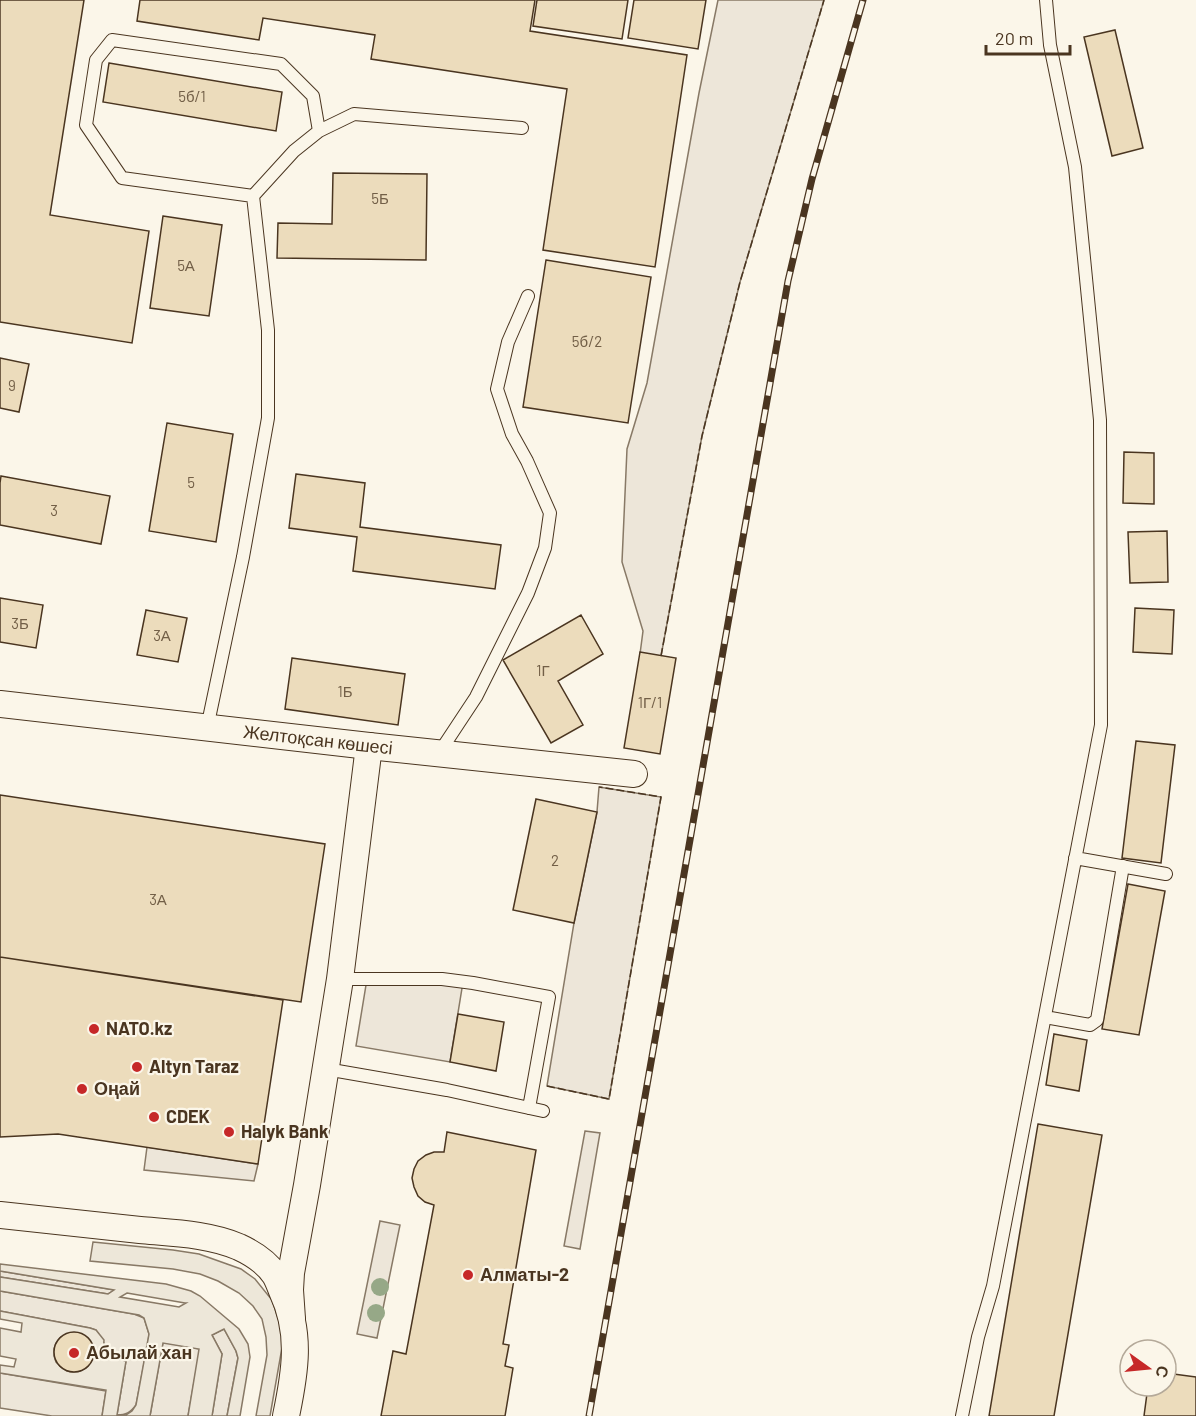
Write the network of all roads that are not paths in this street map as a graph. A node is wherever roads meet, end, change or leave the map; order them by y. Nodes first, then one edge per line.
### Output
1 (1046, 0) edge
2 (522, 128) dead end
3 (319, 131) junction
4 (253, 196) junction
5 (528, 296) dead end
6 (0, 704) edge
7 (207, 728) junction
8 (369, 746) junction
9 (439, 753) junction
10 (634, 774) dead end
11 (1075, 858) junction
12 (1123, 866) junction
13 (1166, 874) dead end
14 (340, 979) junction
15 (1045, 1017) junction
16 (326, 1069) junction
17 (529, 1108) junction
18 (543, 1111) dead end
19 (0, 1215) edge
20 (292, 1319) junction
21 (286, 1416) edge
22 (963, 1416) edge

1 - 11 lane
2 - 3 lane
3 - 4 lane
3 - 4 lane
4 - 7 lane
5 - 9 lane
6 - 7 street, Желтоқсан көшесі
7 - 8 street, Желтоқсан көшесі
8 - 9 street, Желтоқсан көшесі
8 - 14 street
9 - 10 street, Желтоқсан көшесі
11 - 12 lane
11 - 15 lane
12 - 13 lane
12 - 15 lane
14 - 16 street
14 - 17 lane
15 - 22 lane
16 - 17 lane
16 - 20 street
17 - 18 lane
19 - 20 street
20 - 21 street

